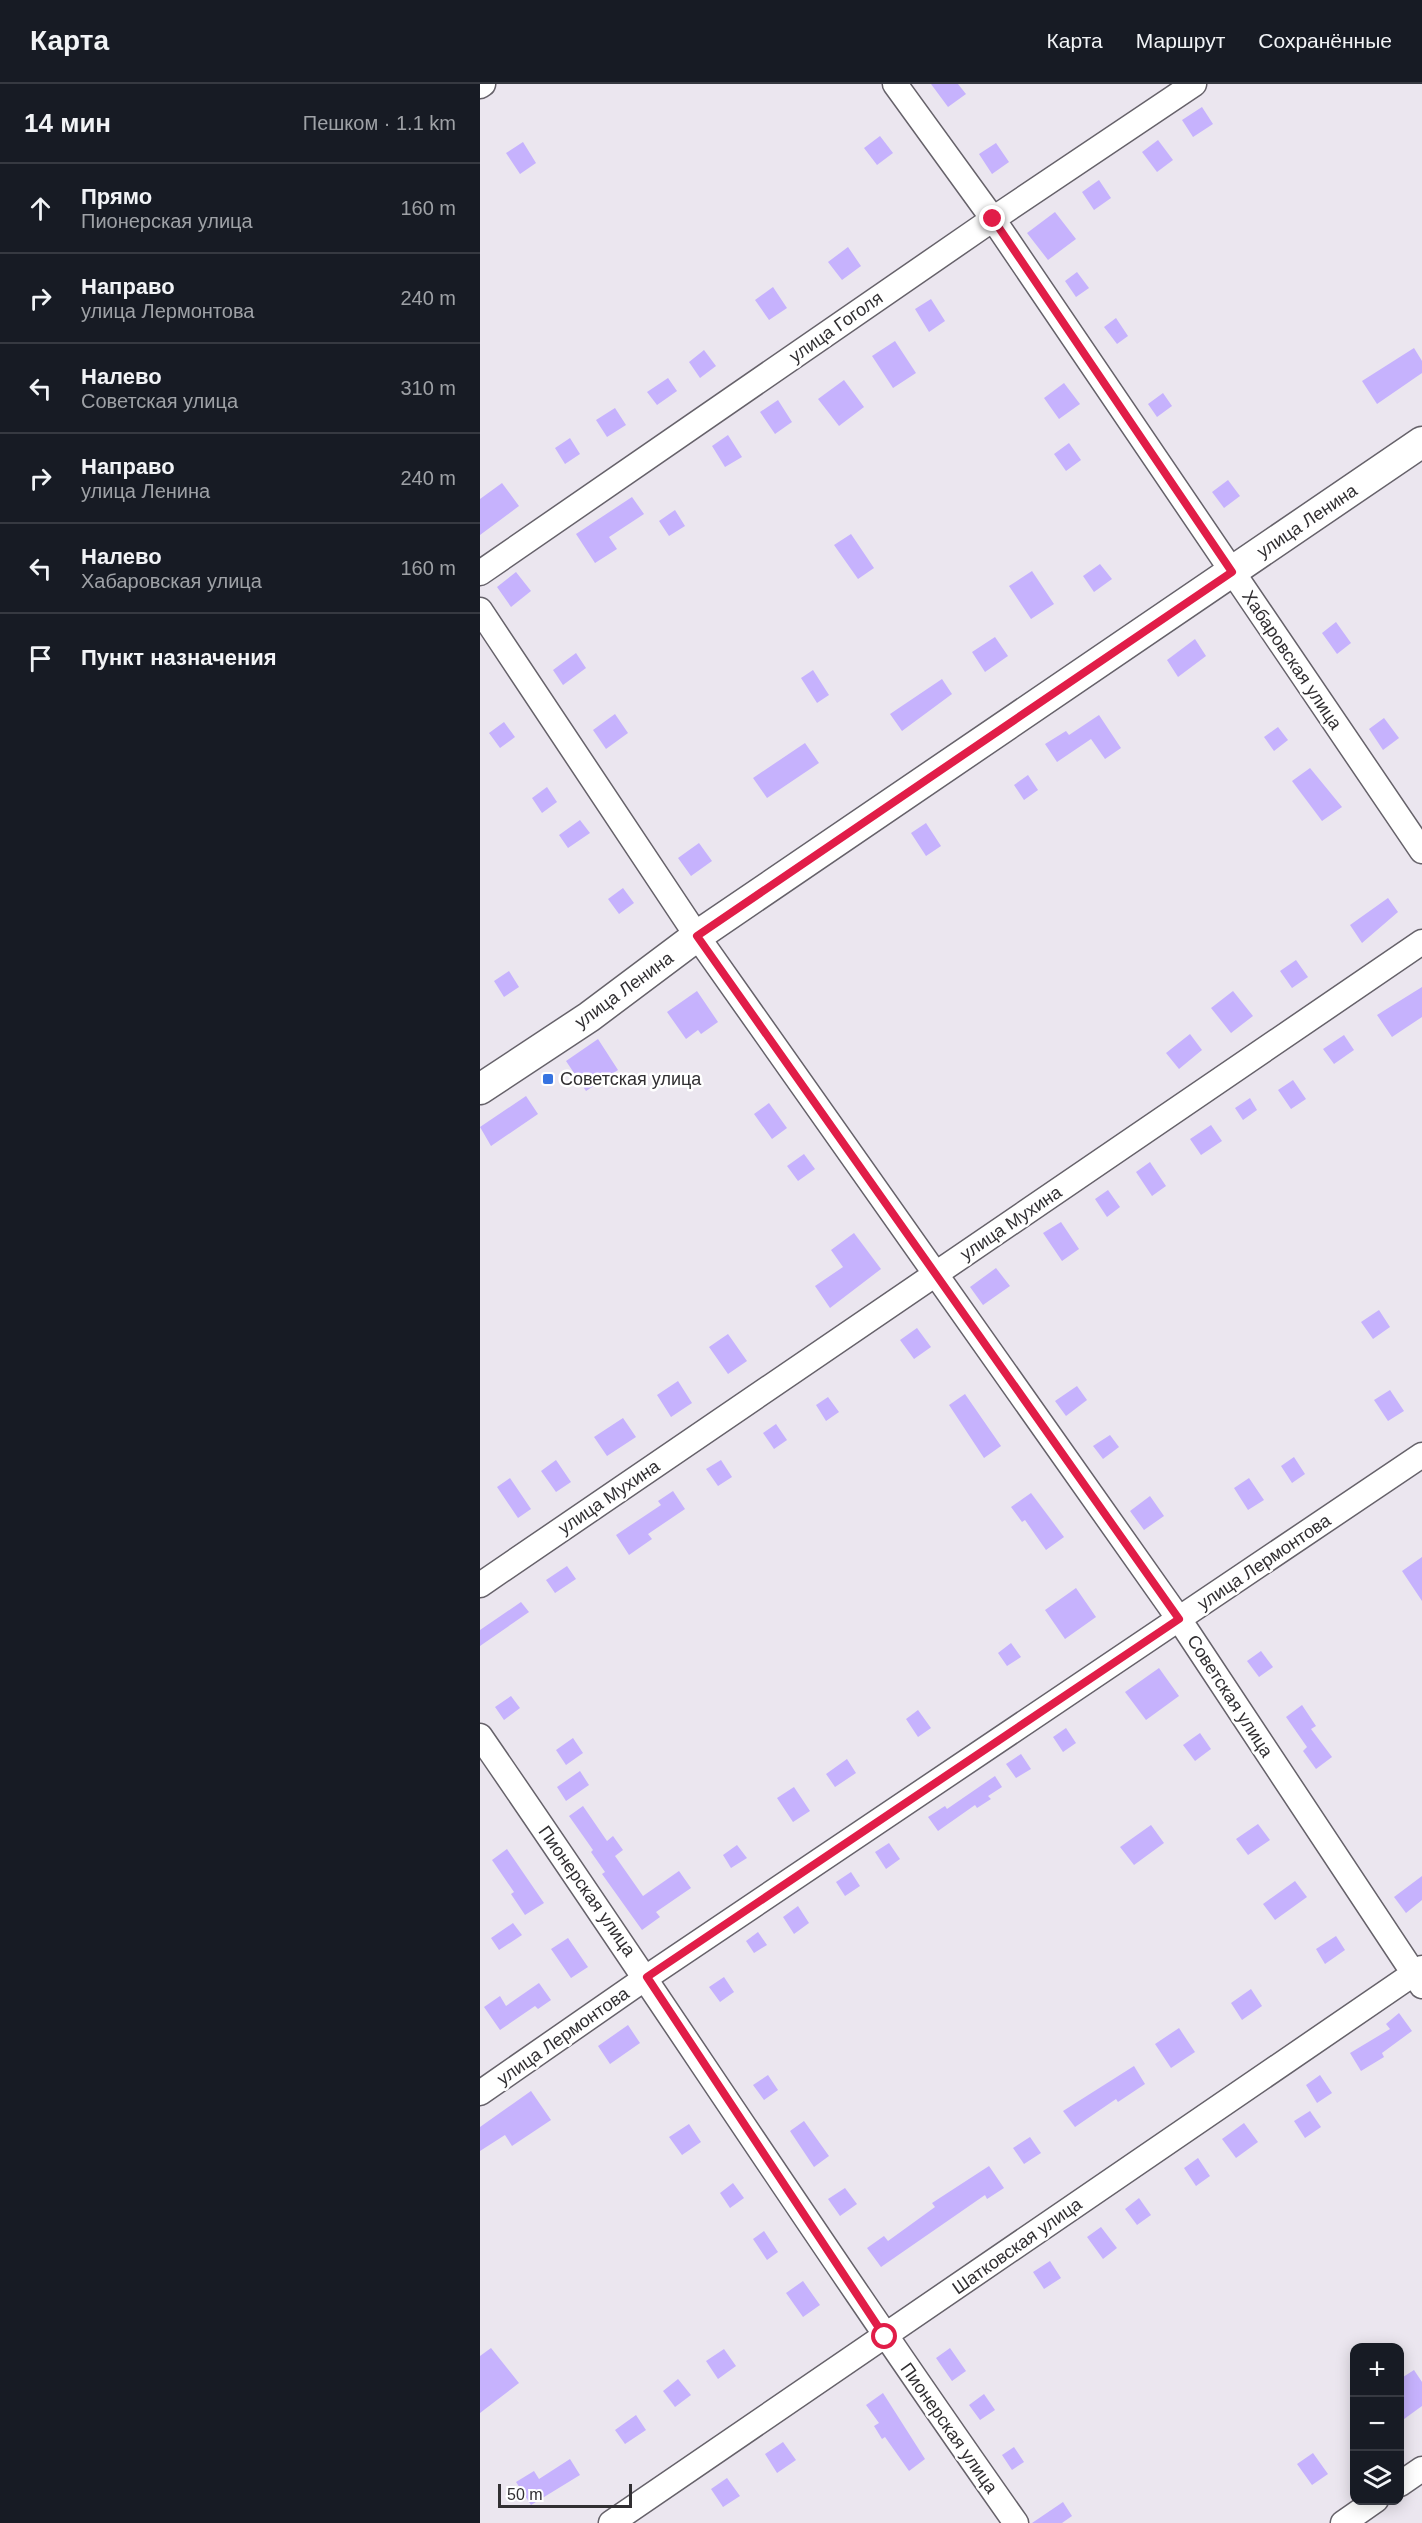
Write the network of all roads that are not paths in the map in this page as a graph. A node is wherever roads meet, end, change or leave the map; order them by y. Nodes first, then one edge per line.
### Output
1 (896, 84) edge
2 (1194, 84) edge
3 (993, 219) junction
4 (1422, 442) edge
5 (1232, 572) junction
6 (480, 573) edge
7 (480, 610) edge
8 (1422, 851) edge
9 (697, 936) junction
10 (1422, 942) edge
11 (480, 1089) edge
12 (937, 1273) junction
13 (1422, 1455) edge
14 (480, 1585) edge
15 (1179, 1619) junction
16 (480, 1736) edge
17 (1419, 1976) edge
18 (647, 1977) junction
19 (480, 2093) edge
20 (885, 2337) junction
21 (1422, 2469) edge
22 (1404, 2481) edge
23 (1369, 2505) edge
24 (611, 2523) edge
25 (1016, 2523) edge
26 (1343, 2523) edge

1 - 3 street, Хабаровская улица
2 - 3 street, улица Гоголя
3 - 5 street, Хабаровская улица
3 - 6 street, улица Гоголя
4 - 5 main road, улица Ленина
5 - 8 street, Хабаровская улица
5 - 9 main road, улица Ленина
7 - 9 street, Советская улица
9 - 11 main road, улица Ленина
9 - 12 street, Советская улица
10 - 12 street, улица Мухина
12 - 14 street, улица Мухина
12 - 15 street, Советская улица
13 - 15 street, улица Лермонтова
15 - 17 street, Советская улица
15 - 18 street, улица Лермонтова
16 - 18 street, Пионерская улица
17 - 20 street, Шатковская улица
18 - 19 street, улица Лермонтова
18 - 20 street, Пионерская улица
20 - 24 street, Шатковская улица
20 - 25 street, Пионерская улица
21 - 22 street
23 - 26 street

